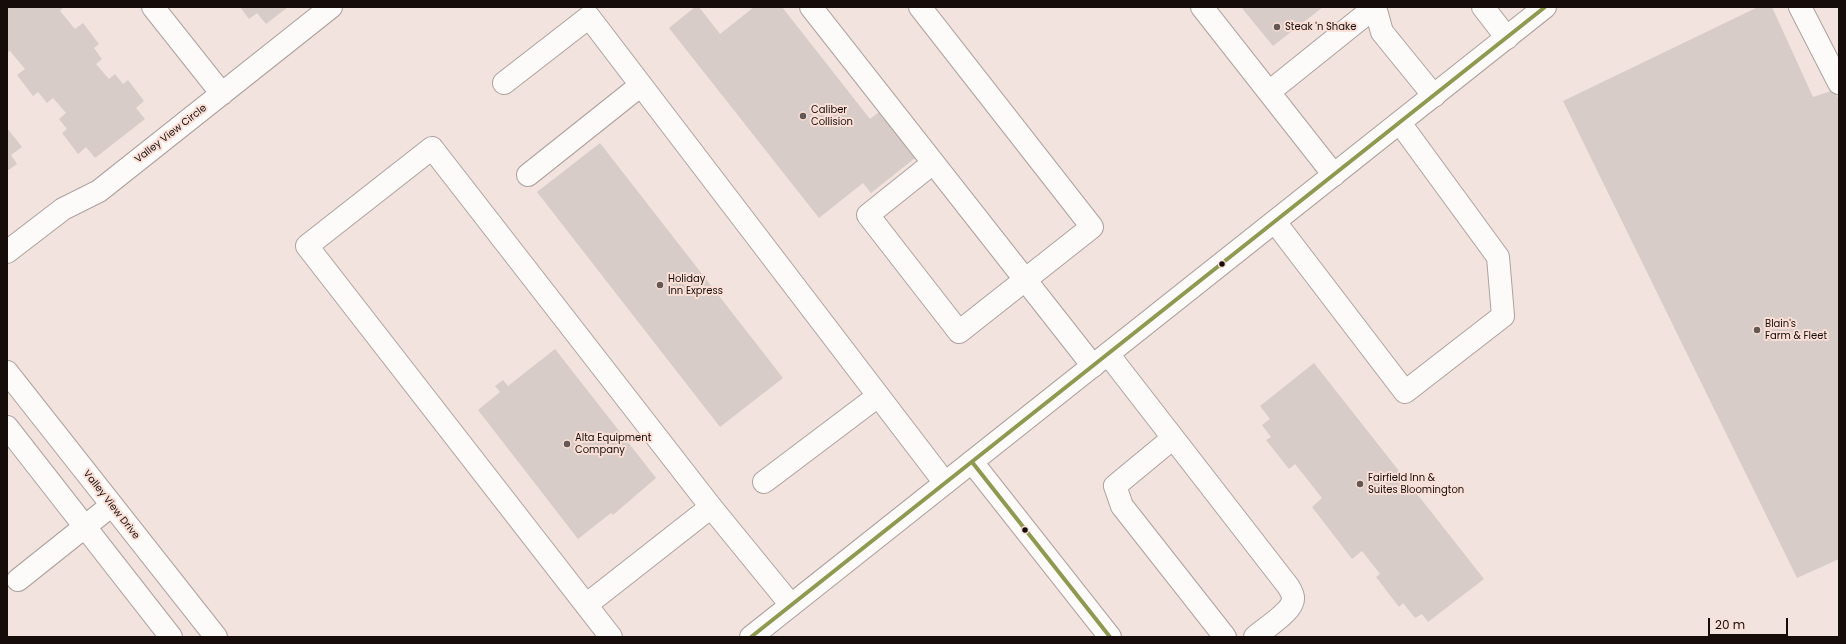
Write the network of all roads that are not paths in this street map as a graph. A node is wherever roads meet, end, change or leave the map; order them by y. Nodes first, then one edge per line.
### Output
1 (153, 7) edge
2 (331, 7) edge
3 (812, 7) edge
4 (920, 7) edge
5 (1202, 7) edge
6 (1483, 7) edge
7 (1545, 7) edge
8 (1800, 7) edge
9 (1507, 38) junction
10 (504, 83) dead end
11 (1839, 83) edge
12 (641, 86) junction
13 (1268, 92) junction
14 (222, 94) junction
15 (1434, 96) junction
16 (1400, 123) junction
17 (933, 163) junction
18 (528, 175) dead end
19 (1334, 175) junction
20 (1274, 222) junction
21 (7, 252) edge
22 (1025, 280) junction
23 (1100, 360) junction
24 (7, 372) edge
25 (878, 396) junction
26 (7, 427) edge
27 (1173, 438) junction
28 (972, 462) junction
29 (764, 482) dead end
30 (945, 483) junction
31 (112, 505) junction
32 (711, 507) junction
33 (85, 528) junction
34 (11, 579) edge
35 (586, 605) junction
36 (791, 605) junction
37 (171, 637) edge
38 (216, 637) edge
39 (611, 637) edge
40 (751, 637) edge
41 (1110, 637) edge
42 (1225, 637) edge
43 (1255, 637) edge

1 - 14 street
2 - 14 street, Valley View Circle
3 - 17 street
4 - 22 street
5 - 13 street
6 - 9 street
7 - 9 street
8 - 11 street
9 - 15 street
10 - 12 street
12 - 18 street
12 - 25 street
13 - 15 street
13 - 19 street
14 - 21 street, Valley View Circle
15 - 16 street
16 - 19 street
16 - 20 street
17 - 22 street
17 - 22 street
19 - 20 street
20 - 23 street
22 - 23 street
23 - 27 street
23 - 28 street
24 - 31 street, Valley View Drive
25 - 29 street
25 - 30 street
26 - 33 street
27 - 42 street
27 - 43 street
28 - 30 street
28 - 41 street
30 - 36 street
31 - 33 street
31 - 38 street, Valley View Drive
32 - 35 street
32 - 35 street
32 - 36 street
33 - 34 street
33 - 37 street
35 - 39 street
36 - 40 street

